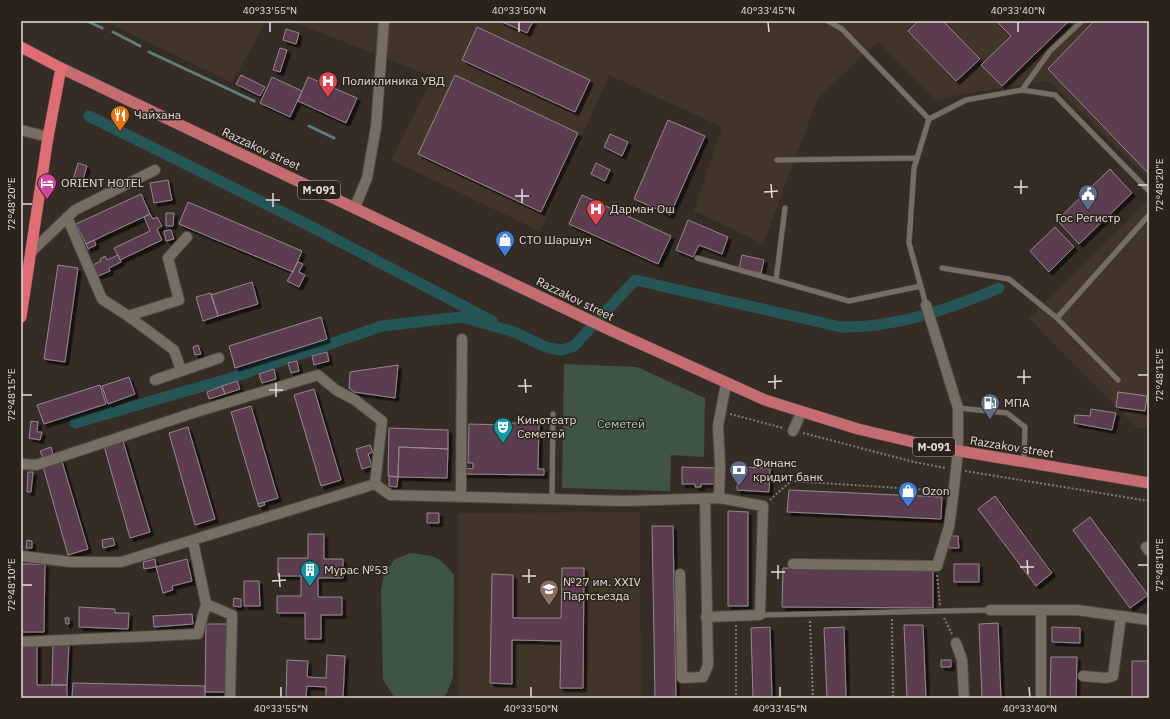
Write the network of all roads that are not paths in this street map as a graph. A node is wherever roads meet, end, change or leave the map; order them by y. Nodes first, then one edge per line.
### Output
1 (384, 21) edge
2 (828, 21) edge
3 (1082, 21) edge
4 (21, 47) edge
5 (61, 68) junction
6 (1022, 90) junction
7 (929, 119) junction
8 (21, 130) edge
9 (48, 137) junction
10 (917, 158) junction
11 (777, 160) dead end
12 (155, 170) dead end
13 (1149, 191) edge
14 (355, 207) junction
15 (785, 208) dead end
16 (1149, 215) edge
17 (67, 217) junction
18 (187, 237) dead end
19 (31, 252) junction
20 (697, 258) dead end
21 (942, 268) dead end
22 (776, 280) junction
23 (920, 286) junction
24 (926, 305) joint
25 (128, 316) junction
26 (21, 317) edge
27 (1057, 318) junction
28 (462, 339) dead end
29 (219, 358) dead end
30 (181, 370) junction
31 (155, 380) dead end
32 (1118, 380) dead end
33 (726, 384) junction
34 (958, 408) junction
35 (801, 412) junction
36 (553, 414) dead end
37 (793, 431) road end
38 (958, 451) junction
39 (1024, 462) junction
40 (21, 464) edge
41 (1149, 483) edge
42 (375, 484) junction
43 (460, 496) junction
44 (719, 498) junction
45 (552, 499) junction
46 (705, 499) junction
47 (193, 541) junction
48 (21, 556) edge
49 (793, 564) dead end
50 (680, 574) dead end
51 (206, 604) junction
52 (990, 610) joint
53 (1041, 610) junction
54 (760, 615) junction
55 (1121, 616) junction
56 (706, 617) junction
57 (1149, 620) edge
58 (21, 642) edge
59 (956, 643) dead end
60 (1083, 676) dead end
61 (230, 698) edge
62 (964, 698) edge
63 (1041, 698) edge

1 - 14 street
2 - 7 lane
3 - 6 lane
4 - 5 highway, Razzakov street / М-091
5 - 9 highway
5 - 14 main road, Razzakov street / М-091
6 - 7 lane
6 - 13 lane
7 - 10 lane
8 - 9 street
9 - 19 highway
10 - 11 lane
10 - 23 lane
12 - 17 street
14 - 33 main road, Razzakov street / М-091
15 - 22 lane
16 - 27 lane
17 - 19 street
17 - 25 street
18 - 25 street
19 - 26 highway
20 - 22 lane
21 - 27 lane
22 - 23 lane
23 - 24 lane
24 - 34 street
25 - 30 street
27 - 32 lane
28 - 43 street
29 - 30 street
30 - 31 street
33 - 35 main road, Razzakov street / М-091
33 - 44 street
34 - 38 street
34 - 39 lane
35 - 37 street
35 - 38 main road, Razzakov street / М-091
36 - 45 lane
38 - 39 main road, Razzakov street / М-091
38 - 49 street
39 - 41 main road, Razzakov street / М-091
40 - 42 street
42 - 43 street
42 - 47 street
43 - 45 street
44 - 46 street
44 - 54 street
45 - 46 street
46 - 56 street
47 - 48 street
47 - 51 street
50 - 56 street
51 - 58 street
51 - 61 street
52 - 53 street
52 - 54 lane
53 - 55 street
53 - 63 street
54 - 56 street
55 - 57 street
55 - 60 street
59 - 62 street

